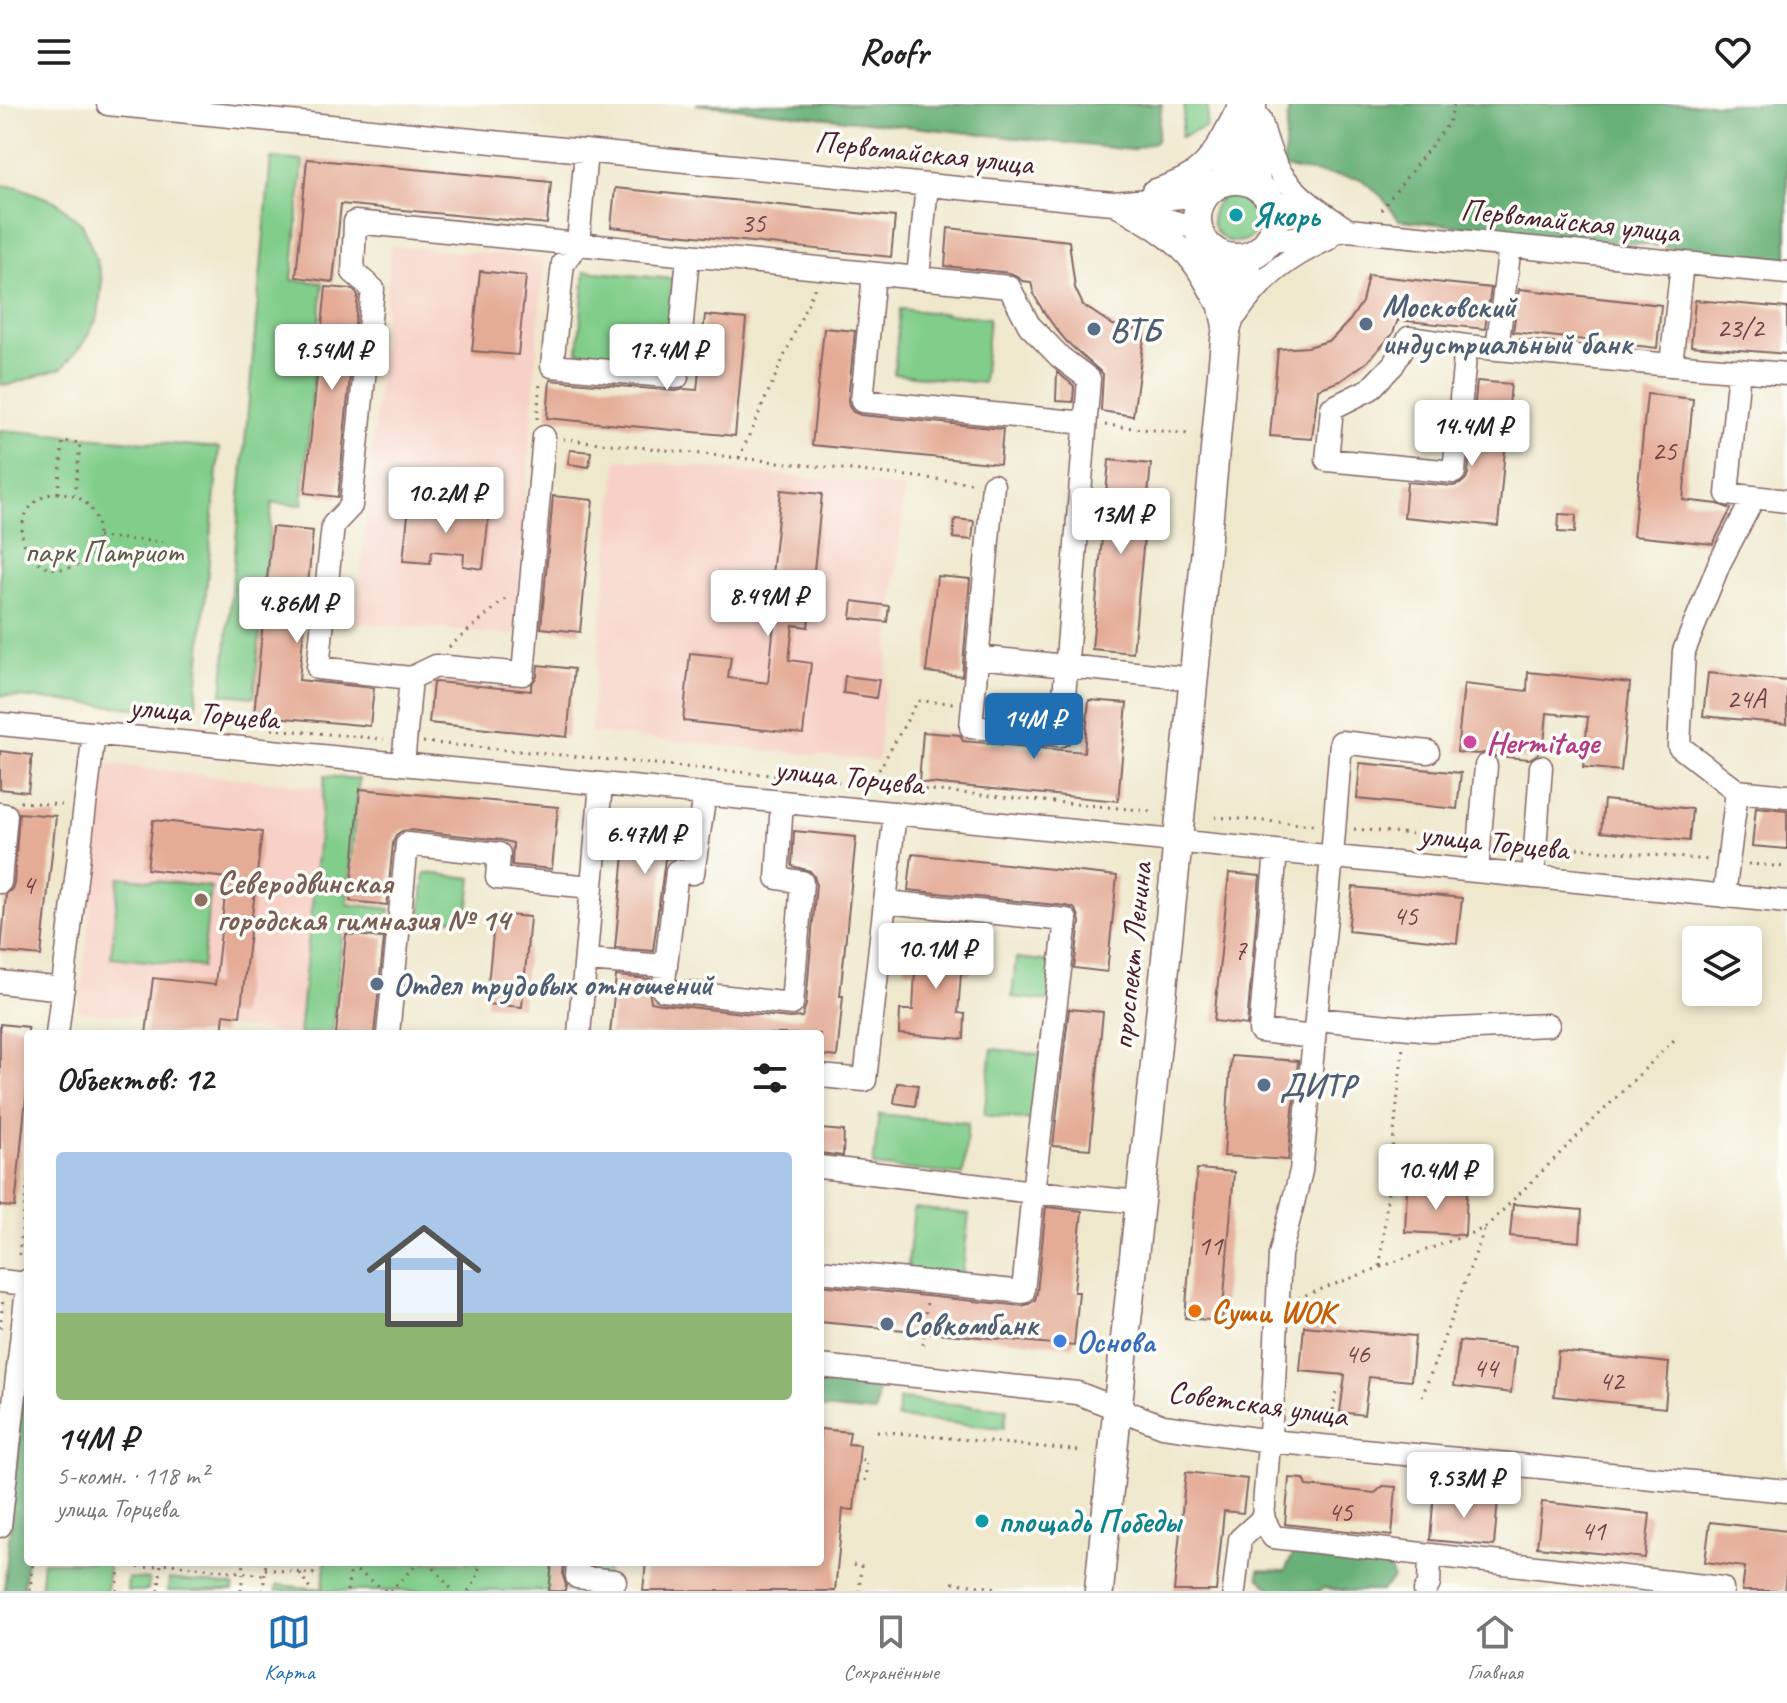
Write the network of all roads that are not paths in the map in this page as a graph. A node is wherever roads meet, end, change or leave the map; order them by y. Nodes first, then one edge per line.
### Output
1 (108, 104) edge
2 (1242, 104) edge
3 (1254, 104) edge
4 (279, 112) edge
5 (586, 151) junction
6 (927, 185) junction
7 (1215, 188) junction
8 (1263, 193) junction
9 (1114, 203) junction
10 (1348, 230) junction
11 (1204, 239) junction
12 (578, 244) junction
13 (1510, 246) junction
14 (1259, 249) junction
15 (688, 256) junction
16 (1682, 263) junction
17 (1787, 273) edge
18 (874, 274) junction
19 (918, 278) junction
20 (1227, 327) junction
21 (1466, 346) junction
22 (1497, 349) junction
23 (1671, 365) junction
24 (1739, 370) junction
25 (1787, 374) edge
26 (1085, 423) junction
27 (544, 437) road end
28 (993, 485) road end
29 (1754, 497) junction
30 (1787, 501) edge
31 (977, 657) junction
32 (1066, 665) junction
33 (411, 678) junction
34 (1195, 679) junction
35 (0, 724) edge
36 (94, 733) junction
37 (1428, 752) dead end
38 (403, 764) junction
39 (1486, 766) dead end
40 (1541, 767) dead end
41 (601, 784) junction
42 (1737, 791) junction
43 (705, 794) junction
44 (1787, 796) edge
45 (782, 802) junction
46 (895, 813) junction
47 (3, 814) edge
48 (1178, 841) junction
49 (1276, 851) junction
50 (1332, 857) junction
51 (1477, 871) junction
52 (1533, 877) junction
53 (0, 882) edge
54 (592, 887) junction
55 (1724, 896) junction
56 (885, 902) junction
57 (1787, 902) edge
58 (586, 960) junction
59 (666, 966) junction
60 (0, 982) edge
61 (63, 989) junction
62 (1548, 1025) dead end
63 (1315, 1028) junction
64 (58, 1030) edge
65 (388, 1030) edge
66 (579, 1030) edge
67 (824, 1076) edge
68 (824, 1167) edge
69 (1033, 1192) junction
70 (1140, 1202) junction
71 (824, 1271) edge
72 (24, 1284) edge
73 (2, 1287) edge
74 (24, 1318) edge
75 (824, 1366) edge
76 (1117, 1407) junction
77 (1270, 1441) junction
78 (1787, 1491) edge
79 (1263, 1518) junction
80 (0, 1526) edge
81 (1430, 1556) junction
82 (577, 1577) edge
83 (615, 1578) edge
84 (1099, 1591) edge
85 (1234, 1591) edge
86 (1425, 1591) edge
87 (1722, 1591) edge

1 - 4 street, Первомайская улица
2 - 7 main road
2 - 9 street
3 - 8 main road
3 - 10 street
4 - 5 street, Первомайская улица
5 - 6 street, Первомайская улица
5 - 12 street
6 - 9 street, Первомайская улица
6 - 19 street
7 - 8 main road
7 - 9 street
7 - 11 main road
8 - 10 street
8 - 14 main road
9 - 11 street
9 - 20 street
10 - 13 street, Первомайская улица
10 - 14 street
10 - 20 street
11 - 14 main road
11 - 20 main road
12 - 15 street
12 - 15 street
12 - 33 street
13 - 16 street, Первомайская улица
13 - 22 street
14 - 20 main road
15 - 18 street
16 - 17 street, Первомайская улица
16 - 23 street
18 - 19 street
18 - 26 street
19 - 26 street
20 - 34 main road, проспект Ленина
21 - 21 street
21 - 22 street
22 - 23 street
23 - 24 street
24 - 25 street
24 - 29 street
26 - 32 street
27 - 33 street
28 - 31 street
29 - 30 street
29 - 42 street
31 - 32 street
31 - 32 street
32 - 34 street
33 - 38 street
34 - 48 main road, проспект Ленина
35 - 36 street, улица Торцева
36 - 38 street, улица Торцева
36 - 61 street
37 - 50 street
38 - 41 street, улица Торцева
39 - 51 street
40 - 52 street
41 - 43 street, улица Торцева
41 - 54 street
42 - 44 street
42 - 55 street
43 - 45 street, улица Торцева
43 - 59 street
45 - 46 street, улица Торцева
45 - 59 street
46 - 48 street, улица Торцева
46 - 56 street
47 - 53 street
48 - 49 street, улица Торцева
48 - 70 main road, проспект Ленина
49 - 50 street, улица Торцева
49 - 63 street
50 - 51 street, улица Торцева
50 - 63 street
51 - 52 street, улица Торцева
52 - 55 street, улица Торцева
54 - 58 street
54 - 65 street
55 - 57 street, улица Торцева
56 - 67 street
56 - 69 street
58 - 59 street
58 - 66 street
60 - 61 street
61 - 64 street
62 - 63 street
63 - 77 street
68 - 69 street
69 - 70 street
69 - 71 street
70 - 76 main road, проспект Ленина
72 - 73 street
74 - 80 street
75 - 76 street, Советская улица
76 - 77 street, Советская улица
76 - 84 main road, проспект Ленина
77 - 78 street, Советская улица
77 - 79 street
79 - 81 street
79 - 85 street
81 - 86 street
81 - 87 street
82 - 83 street

